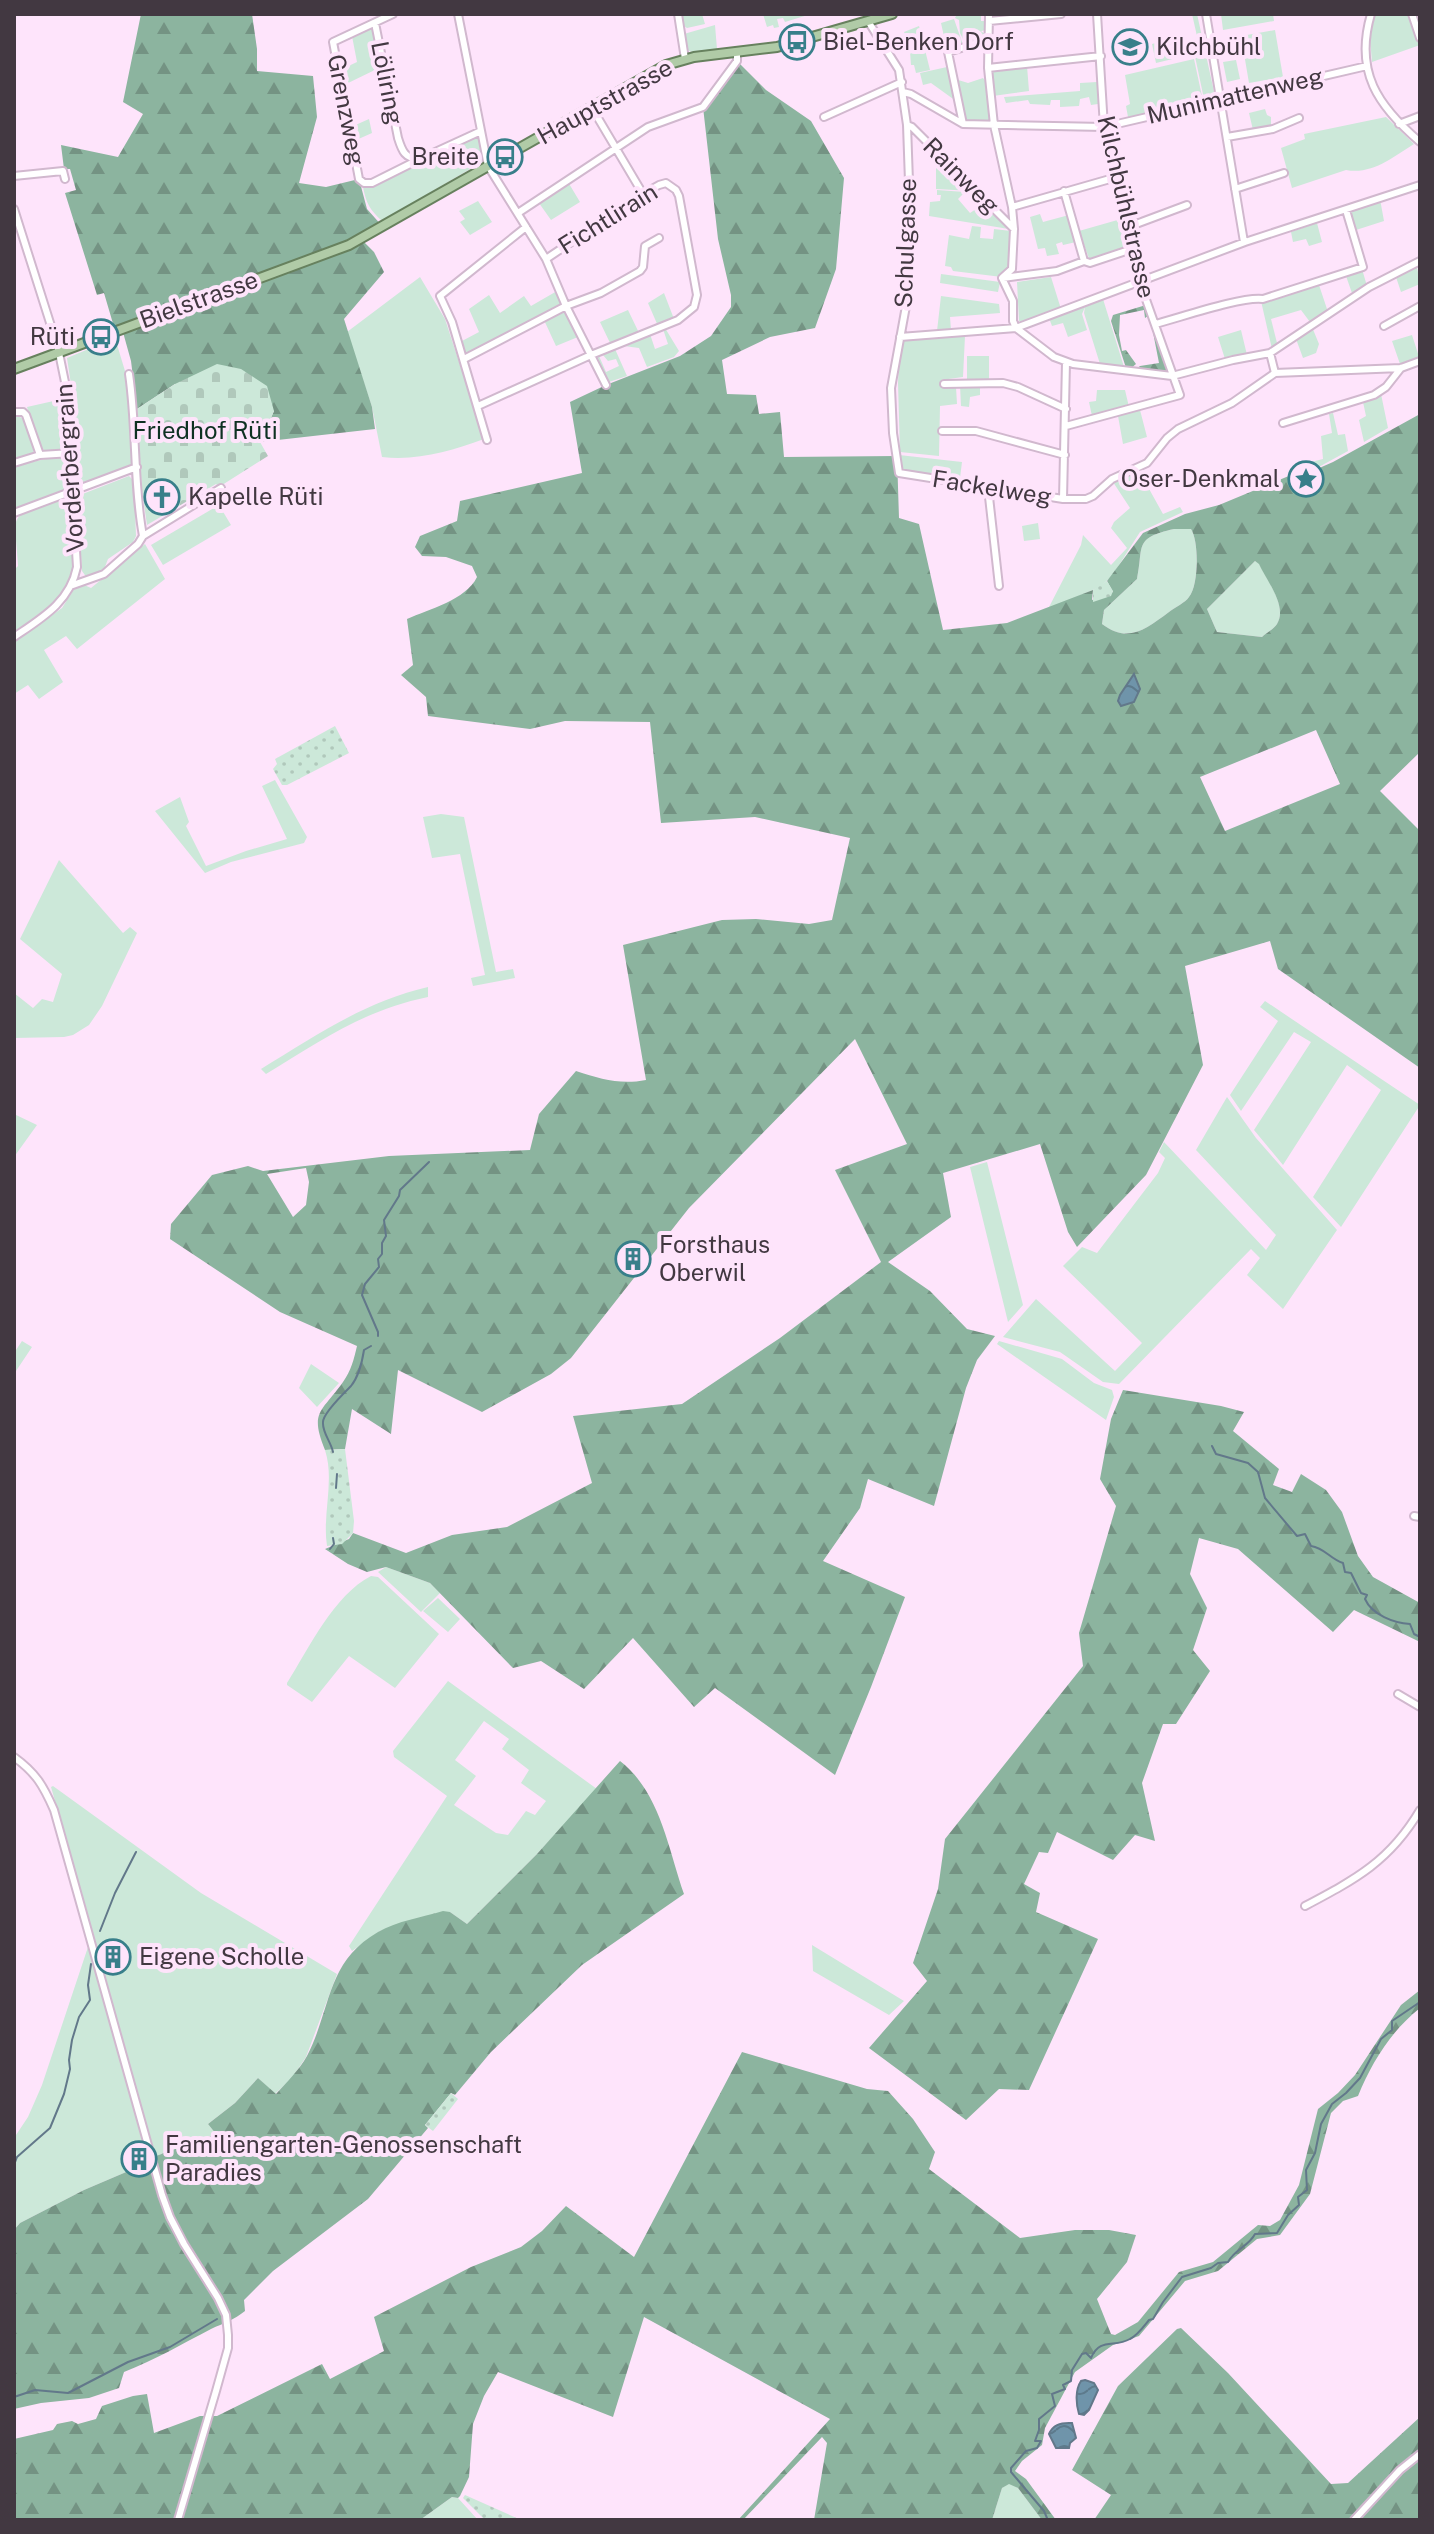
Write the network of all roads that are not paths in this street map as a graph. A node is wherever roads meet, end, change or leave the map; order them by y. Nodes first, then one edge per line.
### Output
1 (393, 14) edge
2 (458, 14) edge
3 (678, 14) edge
4 (892, 14) edge
5 (1061, 14) edge
6 (1097, 14) edge
7 (1206, 14) edge
8 (1371, 14) edge
9 (1412, 14) edge
10 (989, 18) edge
11 (868, 21) junction
12 (375, 23) junction
13 (1420, 38) edge
14 (988, 40) junction
15 (737, 52) junction
16 (1101, 56) junction
17 (685, 59) junction
18 (1367, 66) junction
19 (988, 68) junction
20 (902, 82) junction
21 (903, 92) junction
22 (1221, 99) junction
23 (592, 108) junction
24 (1420, 116) edge
25 (824, 117) dead end
26 (1299, 118) dead end
27 (963, 124) junction
28 (1399, 124) junction
29 (907, 125) junction
30 (994, 125) junction
31 (1104, 127) junction
32 (481, 131) junction
33 (1227, 137) junction
34 (1420, 142) edge
35 (615, 147) junction
36 (420, 159) junction
37 (488, 166) junction
38 (1284, 173) dead end
39 (14, 176) edge
40 (1117, 177) junction
41 (65, 179) dead end
42 (1420, 185) edge
43 (1235, 189) junction
44 (1064, 191) junction
45 (643, 194) junction
46 (1187, 205) dead end
47 (1012, 207) junction
48 (14, 209) edge
49 (1346, 210) junction
50 (518, 213) junction
51 (383, 227) joint
52 (526, 227) junction
53 (1128, 227) junction
54 (1014, 229) junction
55 (659, 238) dead end
56 (1244, 242) junction
57 (1132, 249) junction
58 (546, 259) junction
59 (1084, 261) junction
60 (1420, 261) edge
61 (1002, 278) junction
62 (1139, 280) junction
63 (1256, 288) dead end
64 (1258, 298) junction
65 (566, 306) junction
66 (1420, 306) edge
67 (1155, 324) junction
68 (1384, 326) dead end
69 (1016, 328) junction
70 (900, 337) junction
71 (59, 352) junction
72 (1270, 353) junction
73 (591, 355) junction
74 (464, 359) junction
75 (1420, 361) edge
76 (1066, 362) junction
77 (1401, 368) junction
78 (14, 369) edge
79 (1275, 373) junction
80 (129, 374) dead end
81 (1172, 376) junction
82 (944, 384) dead end
83 (606, 385) dead end
84 (478, 406) junction
85 (1066, 409) junction
86 (14, 412) edge
87 (1283, 423) dead end
88 (1066, 426) junction
89 (942, 431) dead end
90 (487, 440) dead end
91 (72, 453) junction
92 (40, 455) junction
93 (1065, 455) junction
94 (14, 463) edge
95 (137, 467) junction
96 (899, 473) joint
97 (221, 488) dead end
98 (988, 488) junction
99 (72, 491) junction
100 (1063, 499) junction
101 (14, 513) edge
102 (143, 536) junction
103 (73, 585) junction
104 (999, 586) dead end
105 (14, 637) edge
106 (1398, 1694) dead end
107 (1420, 1707) edge
108 (14, 1757) edge
109 (1420, 1810) edge
110 (1305, 1906) dead end
111 (1420, 2454) edge
112 (178, 2520) edge
113 (1354, 2520) edge

1 - 12 street
2 - 32 street
3 - 17 street
4 - 11 main road, Hauptstrasse
5 - 10 street
6 - 16 street, Kilchbühlstrasse
7 - 22 street
8 - 18 street
9 - 13 street
10 - 14 street
11 - 15 main road, Hauptstrasse
11 - 20 street, Schulgasse
12 - 36 street, Löliring
12 - 36 street, Grenzweg
14 - 19 street
14 - 27 street
15 - 17 main road, Hauptstrasse
15 - 35 street
16 - 19 street
16 - 31 street, Kilchbühlstrasse
17 - 23 main road, Hauptstrasse
18 - 22 street, Munimattenweg
18 - 28 street
19 - 30 street
20 - 21 street, Schulgasse
20 - 25 street
21 - 27 street
21 - 29 street, Schulgasse
22 - 31 street, Munimattenweg
22 - 33 street
23 - 35 street
23 - 37 main road, Hauptstrasse
24 - 28 street
26 - 33 street
27 - 30 street, Munimattenweg
28 - 34 street
29 - 54 street, Rainweg
29 - 70 street, Schulgasse
30 - 31 street, Munimattenweg
30 - 47 street
31 - 40 street, Kilchbühlstrasse
32 - 36 street
32 - 37 street
33 - 43 street
35 - 45 street
35 - 50 street
37 - 50 street
37 - 51 main road, Hauptstrasse
38 - 43 street
39 - 41 street
40 - 44 street
40 - 53 street, Kilchbühlstrasse
42 - 49 street
43 - 56 street
44 - 47 street
44 - 59 street
45 - 58 street, Fichtlirain
45 - 73 street, Fichtlirain
46 - 53 street
47 - 54 street
48 - 71 street, Vorderbergrain
49 - 56 street
49 - 64 street
50 - 52 street
51 - 71 main road, Bielstrasse
52 - 58 street
52 - 74 street
53 - 57 street, Kilchbühlstrasse
54 - 61 street
55 - 65 street
56 - 62 street
57 - 59 street
57 - 62 street, Kilchbühlstrasse
58 - 65 street
59 - 61 street
60 - 72 street
61 - 69 street
62 - 67 street, Kilchbühlstrasse
62 - 69 street
63 - 64 street
64 - 67 street
65 - 73 street
65 - 74 street
66 - 68 street
67 - 81 street, Kilchbühlstrasse
69 - 70 street
69 - 76 street
70 - 96 street, Schulgasse
71 - 78 main road, Bielstrasse
71 - 91 street, Vorderbergrain
72 - 79 street
72 - 81 street
73 - 83 street
73 - 84 street
74 - 84 street
75 - 77 street
76 - 81 street
76 - 85 street
77 - 79 street
77 - 87 street
79 - 100 street, Fackelweg
80 - 95 street
81 - 88 street, Kilchbühlstrasse
82 - 85 street
84 - 90 street
85 - 88 street
86 - 92 street
88 - 93 street
89 - 93 street
91 - 92 street
91 - 99 street, Vorderbergrain
92 - 94 street
93 - 100 street
95 - 99 street
95 - 102 street
96 - 98 street, Fackelweg
97 - 102 street
98 - 100 street, Fackelweg
98 - 104 street
99 - 101 street
99 - 103 street, Vorderbergrain
102 - 103 street
103 - 105 street
106 - 107 street
108 - 112 street
109 - 110 street
111 - 113 street

